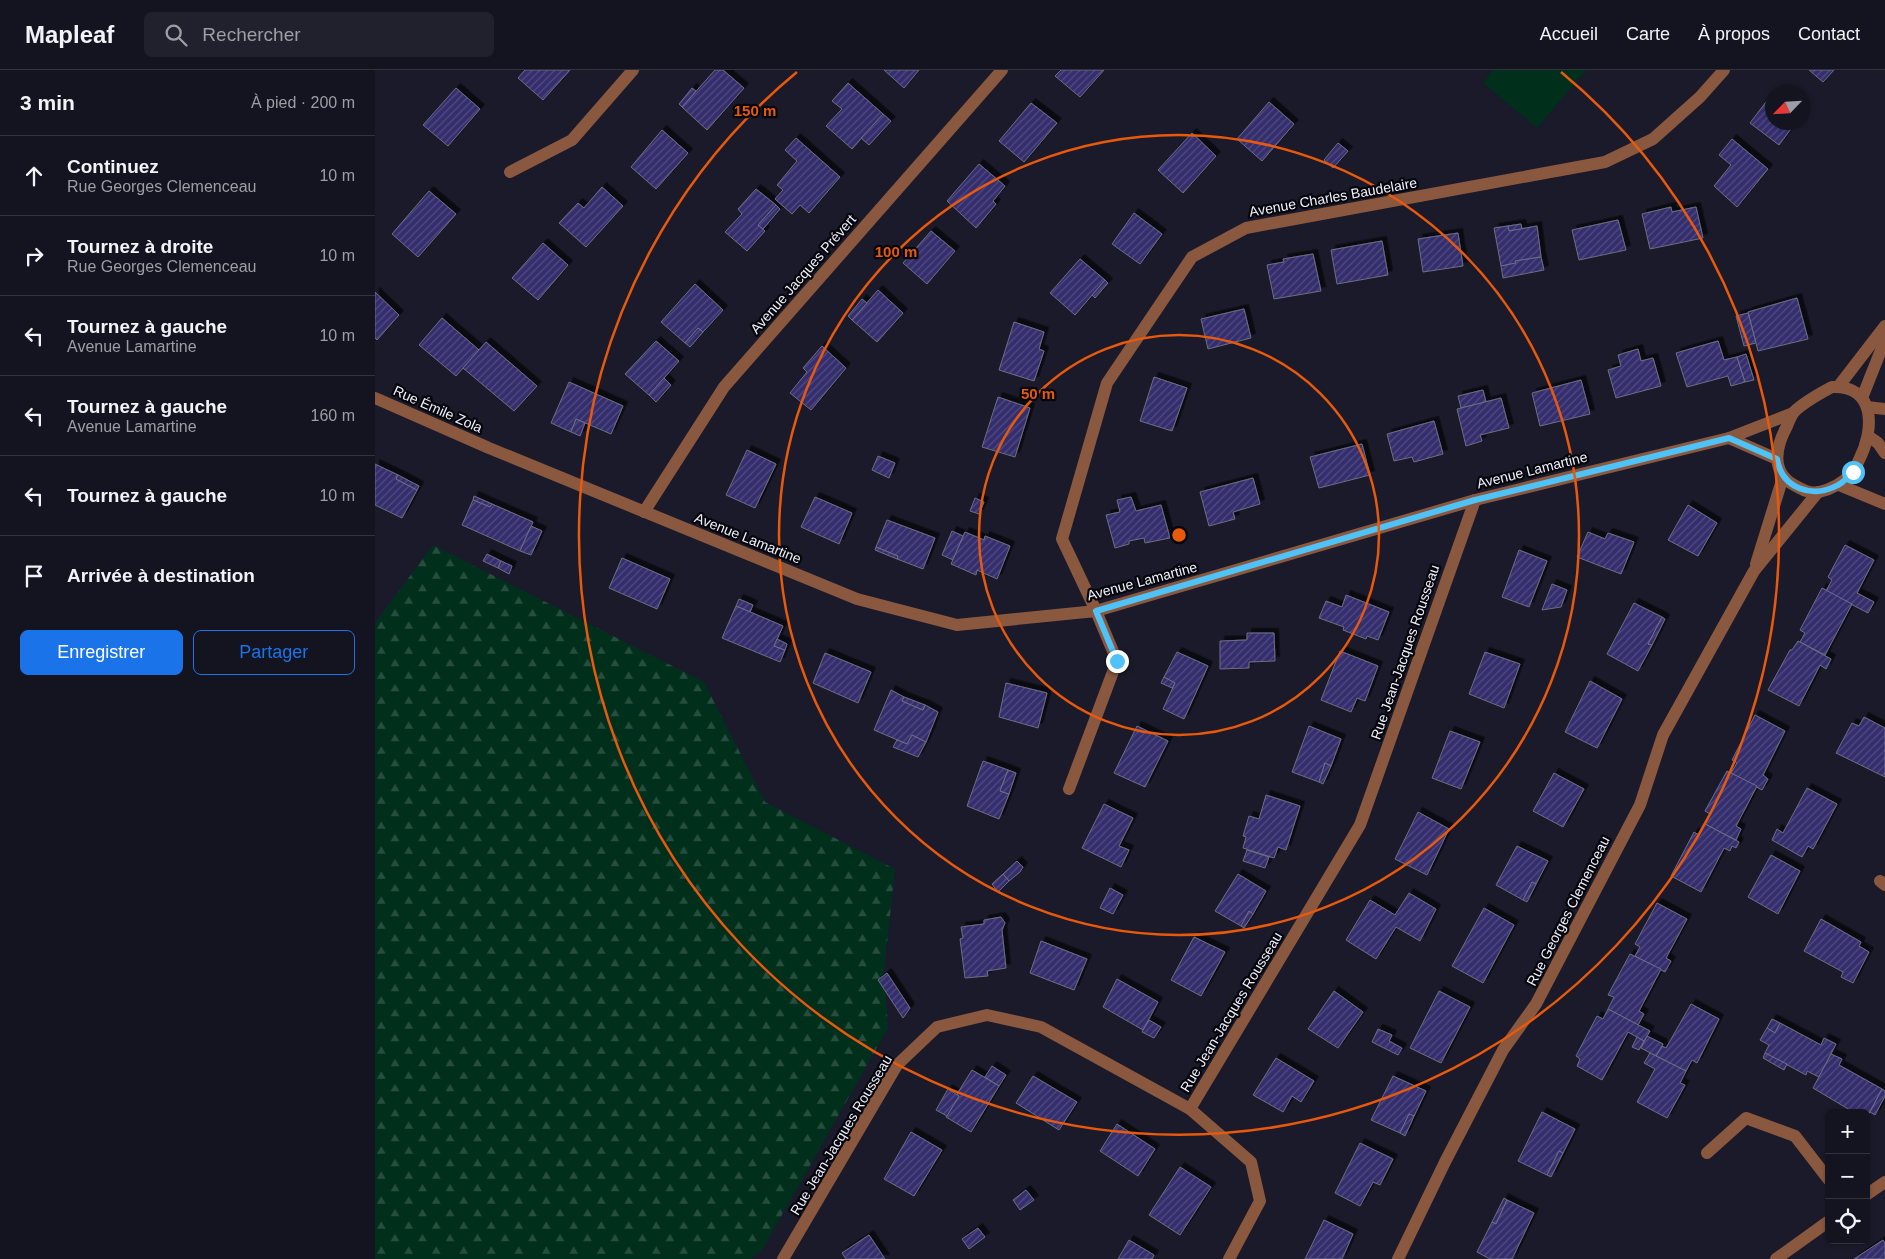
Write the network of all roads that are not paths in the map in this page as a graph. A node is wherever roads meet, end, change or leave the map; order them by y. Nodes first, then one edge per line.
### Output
1 (633, 70) edge
2 (1002, 70) edge
3 (1723, 70) edge
4 (511, 172) dead end
5 (1885, 326) edge
6 (1885, 340) edge
7 (1838, 387) junction
8 (375, 398) edge
9 (1865, 403) junction
10 (1885, 409) edge
11 (1793, 413) junction
12 (1868, 436) junction
13 (1729, 438) junction
14 (489, 448) joint
15 (1885, 453) edge
16 (1777, 459) junction
17 (1783, 477) junction
18 (1839, 485) junction
19 (1819, 492) junction
20 (1475, 500) junction
21 (1885, 504) edge
22 (644, 512) junction
23 (1754, 571) junction
24 (1096, 611) junction
25 (1069, 789) dead end
26 (1190, 1109) junction
27 (1707, 1153) dead end
28 (1825, 1175) edge
29 (1885, 1182) edge
30 (1870, 1192) edge
31 (1825, 1225) edge
32 (783, 1259) edge
33 (1229, 1259) edge
34 (1398, 1259) edge
35 (1776, 1259) edge

1 - 4 street
2 - 22 street, Avenue Jacques Prévert
3 - 24 street, Avenue Charles Baudelaire
5 - 7 street
6 - 9 street
7 - 9 street
7 - 11 street
8 - 14 street, Rue Émile Zola
9 - 10 street
9 - 12 street
11 - 13 street, Avenue Lamartine
11 - 16 street
12 - 15 street
12 - 18 street
13 - 16 street
13 - 20 street, Avenue Lamartine
14 - 22 street, Avenue Lamartine
16 - 17 street
17 - 19 street
17 - 23 street, Rue Georges Clemenceau
18 - 19 street
18 - 21 street
19 - 23 street, Rue Georges Clemenceau
20 - 24 street, Avenue Lamartine
20 - 26 street, Rue Jean-Jacques Rousseau
22 - 24 street, Avenue Lamartine
23 - 34 street, Rue Georges Clemenceau
24 - 25 street, Avenue Charles Baudelaire
26 - 32 street, Rue Jean-Jacques Rousseau
26 - 33 street
27 - 28 street
29 - 30 street
31 - 35 street

